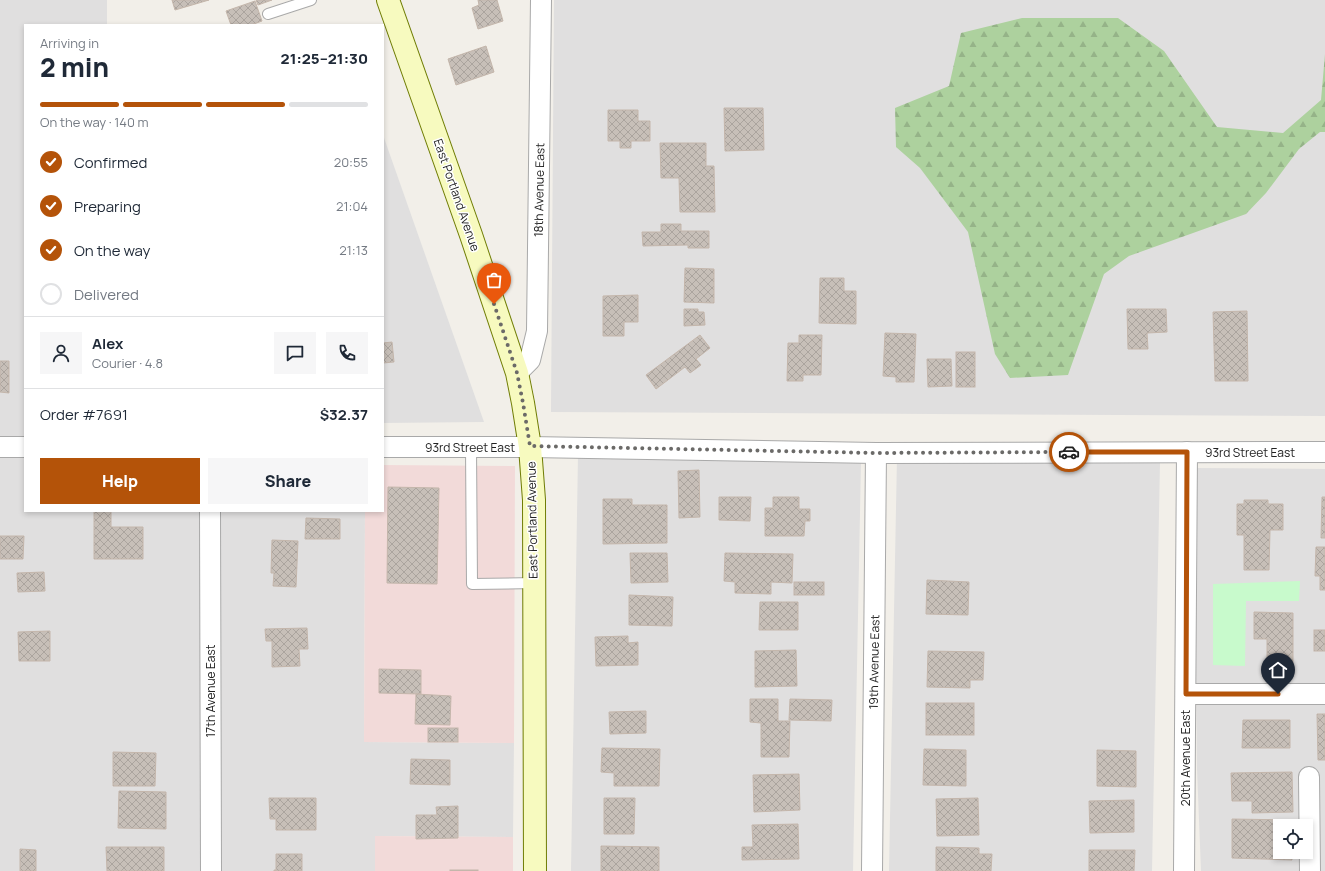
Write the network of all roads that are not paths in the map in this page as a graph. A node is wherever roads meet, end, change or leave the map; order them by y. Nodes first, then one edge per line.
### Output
1 (311, 0) edge
2 (388, 0) edge
3 (541, 0) edge
4 (268, 14) dead end
5 (517, 373) junction
6 (530, 446) junction
7 (0, 447) edge
8 (24, 447) edge
9 (384, 447) edge
10 (471, 447) junction
11 (1187, 452) junction
12 (1325, 452) edge
13 (876, 453) junction
14 (210, 512) edge
15 (534, 583) junction
16 (1186, 694) junction
17 (1325, 694) edge
18 (1309, 778) dead end
19 (211, 871) edge
20 (535, 871) edge
21 (872, 871) edge
22 (1184, 871) edge
23 (1315, 871) edge

1 - 4 lane
2 - 5 main road, East Portland Avenue
3 - 5 street, 18th Avenue East
5 - 6 main road, East Portland Avenue
6 - 10 street, 93rd Street East
6 - 13 street, 93rd Street East
6 - 15 main road, East Portland Avenue
7 - 8 street
9 - 10 street, 93rd Street East
10 - 15 lane
11 - 12 street, 93rd Street East
11 - 13 street, 93rd Street East
11 - 16 street, 20th Avenue East
13 - 21 street, 19th Avenue East
14 - 19 street, 17th Avenue East
15 - 20 main road, East Portland Avenue
16 - 17 street
16 - 22 street, 20th Avenue East
18 - 23 street

